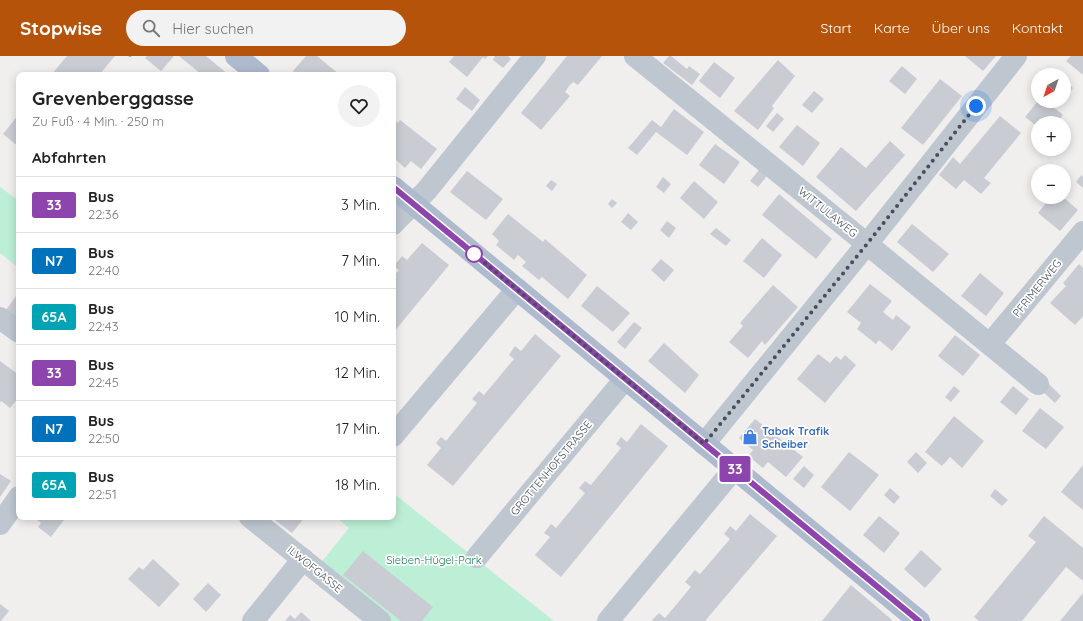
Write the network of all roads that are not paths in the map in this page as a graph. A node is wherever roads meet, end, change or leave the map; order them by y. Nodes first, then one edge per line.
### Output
1 (236, 56) edge
2 (535, 56) edge
3 (635, 56) edge
4 (1016, 56) edge
5 (255, 72) edge
6 (396, 189) edge
7 (414, 204) junction
8 (396, 220) edge
9 (1083, 232) edge
10 (867, 244) junction
11 (517, 289) junction
12 (0, 318) edge
13 (16, 330) edge
14 (990, 344) junction
15 (625, 379) junction
16 (1038, 384) dead end
17 (396, 432) edge
18 (704, 444) junction
19 (734, 469) junction
20 (16, 501) edge
21 (254, 520) edge
22 (0, 524) edge
23 (477, 557) dead end
24 (303, 559) junction
25 (253, 621) edge
26 (380, 621) edge
27 (608, 621) edge
28 (919, 621) edge

1 - 5 main road
2 - 7 street
3 - 10 street, WITTULAWEG
4 - 10 street
6 - 7 main road
7 - 8 street
7 - 11 main road
9 - 14 street, PFRIMERWEG
10 - 14 street, WITTULAWEG
10 - 18 street
11 - 15 main road
11 - 17 street
12 - 13 street
14 - 16 street, WITTULAWEG
15 - 18 main road
15 - 23 street, GROTTENHOFSTRASSE
18 - 19 main road
19 - 27 street
19 - 28 main road
20 - 22 street
21 - 24 street, ILWOFGASSE
24 - 25 street
24 - 26 street, ILWOFGASSE

